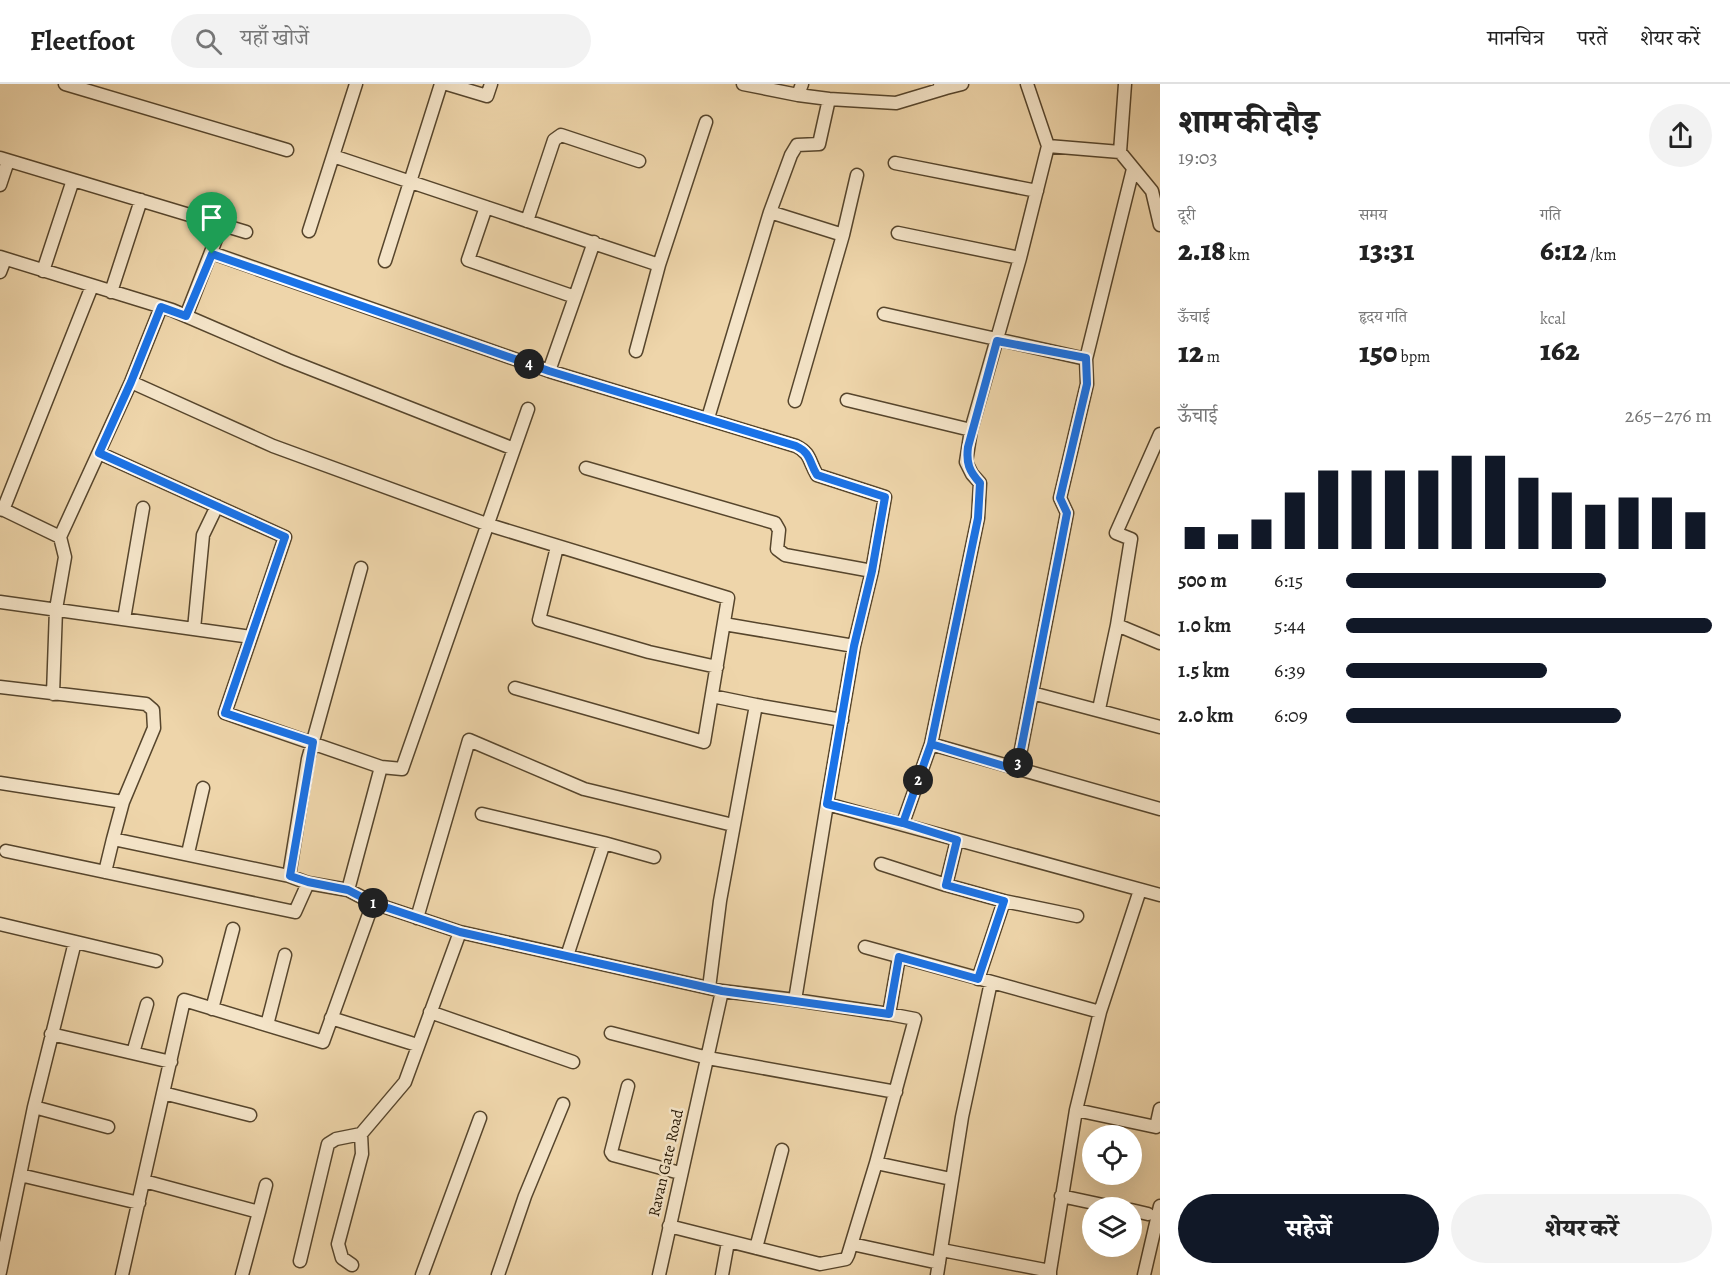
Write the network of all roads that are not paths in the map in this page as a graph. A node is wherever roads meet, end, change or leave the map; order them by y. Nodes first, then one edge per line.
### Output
1 (65, 84) edge
2 (357, 84) edge
3 (441, 84) edge
4 (447, 84) edge
5 (491, 84) edge
6 (743, 84) edge
7 (933, 84) edge
8 (962, 84) edge
9 (1027, 84) edge
10 (1125, 84) edge
11 (946, 88) junction
12 (800, 89) edge
13 (829, 99) junction
14 (706, 122) dead end
15 (1048, 146) junction
16 (287, 150) dead end
17 (1120, 152) junction
18 (333, 156) junction
19 (4, 159) edge
20 (639, 161) dead end
21 (895, 163) dead end
22 (1133, 169) junction
23 (857, 175) dead end
24 (73, 180) junction
25 (411, 182) junction
26 (0, 185) edge
27 (1037, 191) junction
28 (141, 200) junction
29 (486, 207) junction
30 (770, 212) junction
31 (527, 221) junction
32 (222, 224) junction
33 (1160, 225) edge
34 (309, 231) dead end
35 (246, 232) dead end
36 (898, 233) dead end
37 (843, 235) junction
38 (594, 242) junction
39 (212, 254) junction
40 (3, 258) edge
41 (1020, 258) junction
42 (385, 261) dead end
43 (659, 265) junction
44 (43, 271) junction
45 (0, 272) edge
46 (92, 286) junction
47 (111, 292) junction
48 (575, 297) junction
49 (161, 307) junction
50 (884, 314) dead end
51 (186, 316) junction
52 (997, 341) junction
53 (636, 351) dead end
54 (1086, 358) junction
55 (549, 371) junction
56 (131, 382) junction
57 (847, 400) dead end
58 (795, 401) dead end
59 (528, 409) dead end
60 (708, 418) junction
61 (971, 430) junction
62 (1160, 434) edge
63 (514, 449) junction
64 (99, 453) junction
65 (586, 468) dead end
66 (217, 506) junction
67 (143, 508) dead end
68 (1, 513) edge
69 (489, 525) junction
70 (60, 537) junction
71 (556, 547) junction
72 (361, 568) dead end
73 (872, 571) junction
74 (0, 602) edge
75 (56, 609) junction
76 (124, 619) junction
77 (724, 624) junction
78 (1117, 625) junction
79 (194, 629) junction
80 (251, 637) junction
81 (1159, 640) edge
82 (854, 646) junction
83 (717, 667) junction
84 (0, 687) edge
85 (515, 688) dead end
86 (1032, 693) junction
87 (53, 694) junction
88 (712, 696) junction
89 (756, 705) junction
90 (1099, 709) junction
91 (842, 720) junction
92 (1160, 727) edge
93 (313, 742) junction
94 (931, 744) junction
95 (381, 767) junction
96 (1017, 770) junction
97 (0, 783) edge
98 (203, 788) dead end
99 (123, 802) junction
100 (827, 804) junction
101 (1160, 809) edge
102 (482, 814) dead end
103 (903, 823) junction
104 (734, 825) junction
105 (113, 839) junction
106 (957, 840) junction
107 (604, 843) junction
108 (6, 851) dead end
109 (188, 852) junction
110 (654, 856) dead end
111 (881, 864) dead end
112 (105, 872) junction
113 (290, 876) junction
114 (308, 882) junction
115 (946, 885) junction
116 (348, 890) junction
117 (1140, 890) junction
118 (1160, 895) edge
119 (1004, 901) junction
120 (373, 903) junction
121 (1077, 916) dead end
122 (417, 918) junction
123 (0, 924) edge
124 (233, 929) dead end
125 (460, 932) junction
126 (75, 942) junction
127 (865, 947) dead end
128 (285, 955) dead end
129 (567, 956) junction
130 (899, 957) junction
131 (156, 961) dead end
132 (978, 979) junction
133 (991, 982) junction
134 (716, 990) junction
135 (795, 1000) junction
136 (147, 1004) dead end
137 (212, 1009) junction
138 (430, 1012) junction
139 (1100, 1012) junction
140 (889, 1014) junction
141 (331, 1018) junction
142 (267, 1025) junction
143 (611, 1033) dead end
144 (51, 1034) junction
145 (417, 1045) junction
146 (133, 1053) junction
147 (708, 1058) junction
148 (171, 1062) junction
149 (573, 1062) dead end
150 (628, 1086) dead end
151 (896, 1092) junction
152 (164, 1093) junction
153 (563, 1104) dead end
154 (34, 1107) junction
155 (1160, 1109) edge
156 (1076, 1110) junction
157 (250, 1115) dead end
158 (480, 1118) dead end
159 (108, 1127) dead end
160 (361, 1134) junction
161 (782, 1150) dead end
162 (876, 1163) junction
163 (680, 1173) junction
164 (20, 1175) junction
165 (951, 1179) junction
166 (144, 1181) junction
167 (266, 1185) dead end
168 (1061, 1196) junction
169 (1082, 1200) edge
170 (139, 1203) junction
171 (1160, 1206) edge
172 (259, 1212) junction
173 (1142, 1213) edge
174 (1148, 1214) dead end
175 (669, 1226) junction
176 (728, 1242) junction
177 (852, 1244) junction
178 (756, 1248) junction
179 (942, 1250) junction
180 (300, 1261) dead end
181 (352, 1264) dead end
182 (938, 1269) edge
183 (819, 1270) edge
184 (0, 1272) edge
185 (1050, 1273) edge
186 (122, 1275) edge
187 (242, 1275) edge
188 (422, 1275) edge
189 (498, 1275) edge
190 (659, 1275) edge
191 (722, 1275) edge
192 (1144, 1275) edge

1 - 16 street
2 - 18 street
3 - 25 street
4 - 5 street
6 - 12 street
7 - 11 street
8 - 11 street
9 - 15 street
10 - 17 street
11 - 13 street
12 - 13 street
13 - 30 street
14 - 43 street
15 - 17 street
15 - 27 street
17 - 22 street
18 - 25 street
18 - 34 street
19 - 24 street
19 - 26 street
20 - 31 street
21 - 27 street
22 - 33 street
22 - 54 street
23 - 37 street
24 - 28 street
24 - 44 street
25 - 29 street
25 - 42 street
27 - 41 street
28 - 32 street
28 - 47 street
29 - 31 street
29 - 48 street
30 - 37 street
30 - 60 street
31 - 38 street
32 - 35 street
32 - 39 street
36 - 41 street
37 - 58 street
38 - 43 street
38 - 48 street
39 - 51 street
39 - 55 street
40 - 44 street
40 - 45 street
41 - 52 street
43 - 53 street
44 - 46 street
46 - 47 street
46 - 68 street
47 - 49 street
48 - 55 street
49 - 51 street
49 - 56 street
50 - 52 street
51 - 63 street
52 - 54 street
52 - 61 street
54 - 86 street
55 - 60 street
56 - 64 street
56 - 69 street
57 - 61 street
59 - 63 street
60 - 73 street
61 - 94 street
62 - 78 street
63 - 69 street
64 - 66 street
64 - 70 street
65 - 73 street
66 - 79 street
66 - 80 street
67 - 76 street
68 - 70 street
69 - 71 street
69 - 95 street
70 - 75 street
71 - 77 street
71 - 83 street
72 - 93 street
73 - 82 street
74 - 75 street
75 - 76 street
75 - 87 street
76 - 79 street
77 - 82 street
77 - 83 street
78 - 81 street
78 - 90 street
79 - 80 street
80 - 93 street
82 - 91 street
83 - 88 street
84 - 87 street
85 - 88 street
86 - 90 street
86 - 96 street
87 - 99 street
88 - 89 street
89 - 91 street
89 - 104 street, Ravan Gate Road
90 - 92 street
91 - 100 street
93 - 95 street
93 - 113 street
94 - 96 street
94 - 103 street
95 - 116 street
96 - 101 street
97 - 99 street
98 - 109 street
99 - 105 street
100 - 103 street
100 - 135 street
102 - 107 street
103 - 106 street
104 - 122 street
104 - 134 street, Ravan Gate Road
105 - 109 street
105 - 112 street
106 - 115 street
106 - 117 street
107 - 110 street
107 - 129 street
108 - 112 street
109 - 113 street
111 - 115 street
112 - 114 street
113 - 114 street
114 - 116 street
115 - 119 street
116 - 120 street
117 - 118 street
117 - 139 street
119 - 121 street
119 - 132 street
120 - 122 street
120 - 141 street
122 - 125 street
123 - 126 street
124 - 137 street
125 - 129 street
125 - 138 street
126 - 131 street
126 - 144 street
127 - 130 street
128 - 142 street
129 - 134 street
130 - 132 street
130 - 140 street
132 - 133 street
133 - 139 street
133 - 165 street
134 - 135 street
134 - 147 street, Ravan Gate Road
135 - 140 street
136 - 146 street
137 - 142 street
137 - 148 street
138 - 145 street
138 - 149 street
139 - 156 street
140 - 151 street
141 - 142 street
141 - 145 street
143 - 147 street
144 - 146 street
144 - 154 street
145 - 160 street
146 - 148 street
147 - 151 street
147 - 163 street, Ravan Gate Road
148 - 152 street
150 - 163 street
151 - 162 street
152 - 157 street
152 - 166 street
153 - 189 street
154 - 159 street
154 - 164 street
155 - 156 street
156 - 168 street
158 - 188 street
160 - 180 street
160 - 181 street
161 - 178 street
162 - 165 street
162 - 177 street
163 - 175 street, Ravan Gate Road
164 - 170 street
164 - 184 street
165 - 179 street
166 - 170 street
166 - 172 street
167 - 172 street
168 - 169 street
168 - 185 street
170 - 186 street
171 - 192 street
172 - 187 street
173 - 174 street
175 - 176 street
175 - 190 street, Ravan Gate Road
176 - 178 street
176 - 191 street
177 - 182 street
177 - 183 street
178 - 183 street
179 - 182 street
179 - 185 street

